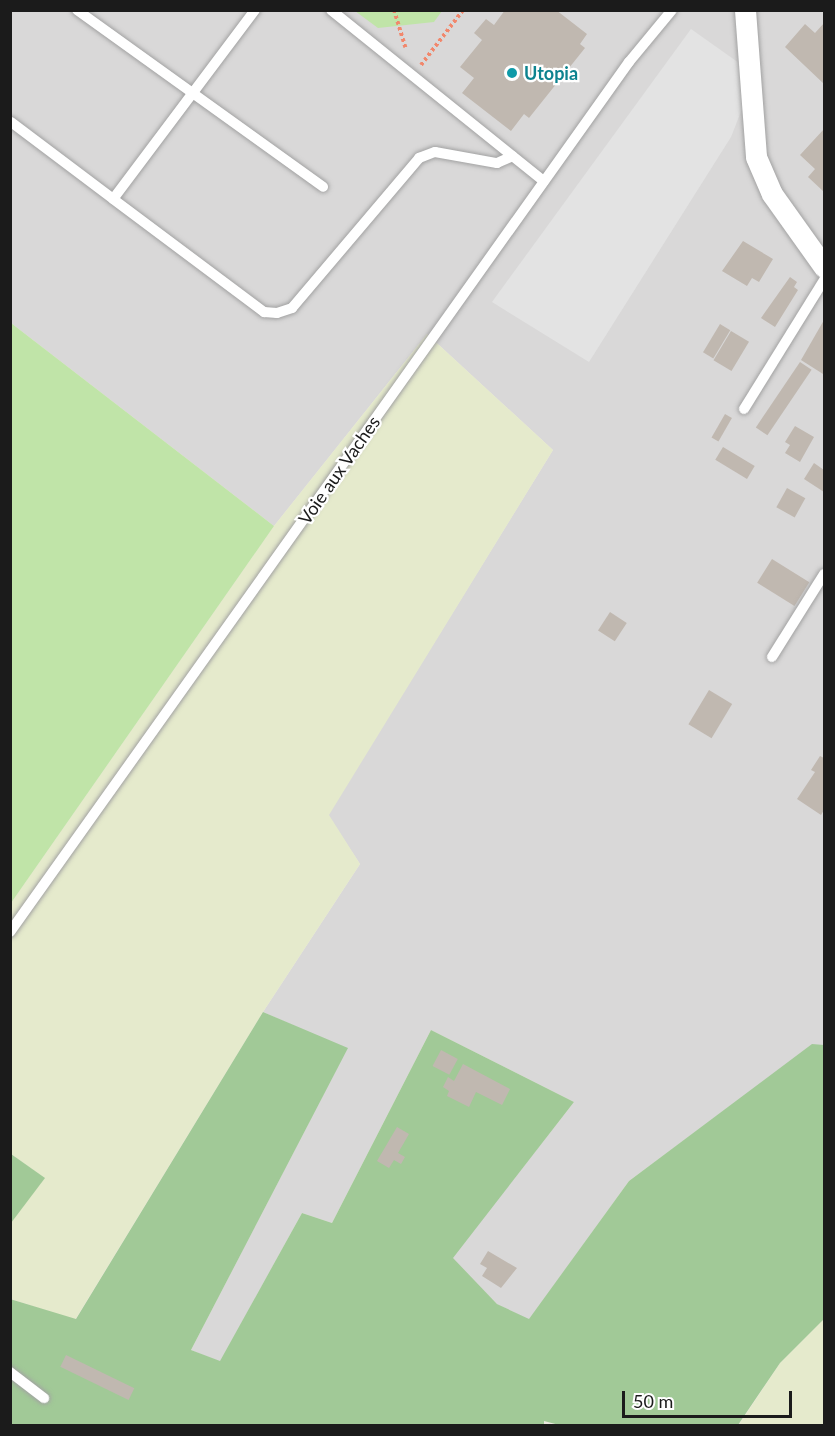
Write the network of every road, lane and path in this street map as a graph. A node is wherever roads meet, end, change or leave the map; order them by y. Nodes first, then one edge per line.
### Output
1 (77, 10) edge
2 (255, 10) edge
3 (331, 10) edge
4 (394, 10) edge
5 (463, 10) edge
6 (672, 10) edge
7 (745, 10) edge
8 (413, 75) junction
9 (192, 95) junction
10 (11, 123) edge
11 (513, 156) junction
12 (544, 181) junction
13 (323, 187) dead end
14 (113, 199) junction
15 (825, 267) edge
16 (825, 280) edge
17 (744, 409) dead end
18 (825, 574) edge
19 (772, 657) dead end
20 (10, 932) edge
21 (10, 1372) edge
22 (44, 1398) dead end

1 - 9 lane
2 - 9 lane
3 - 8 lane
4 - 8 path
5 - 8 path
6 - 12 lane, Voie aux Vaches
7 - 15 street
8 - 11 lane
9 - 13 lane
9 - 14 lane
10 - 14 lane
11 - 12 lane
11 - 14 lane
12 - 20 lane, Voie aux Vaches
16 - 17 lane
18 - 19 lane
21 - 22 lane

